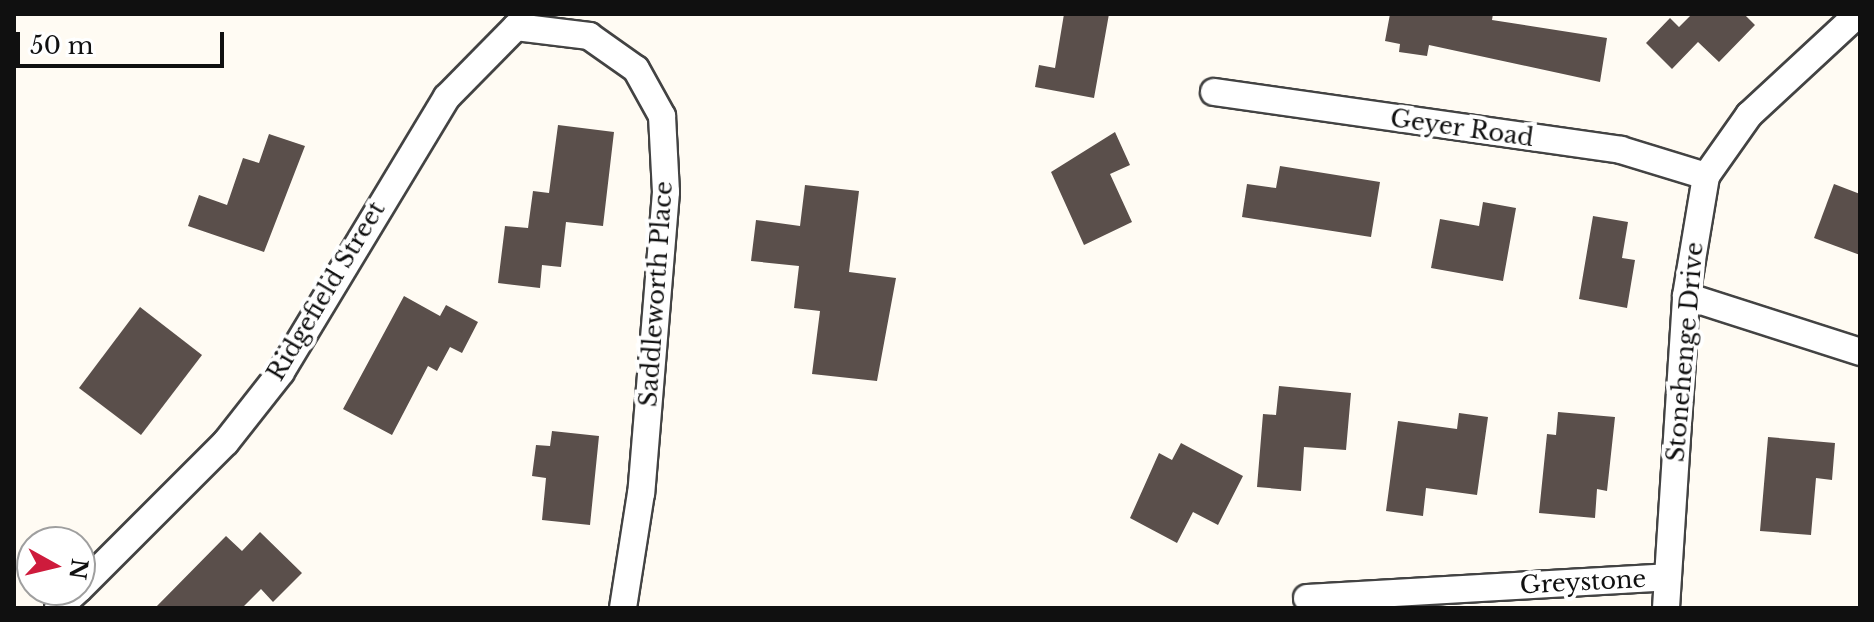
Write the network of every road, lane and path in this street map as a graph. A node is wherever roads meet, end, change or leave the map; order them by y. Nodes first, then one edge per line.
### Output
1 (1858, 14) edge
2 (515, 20) edge
3 (1214, 92) dead end
4 (1706, 176) junction
5 (1686, 296) junction
6 (1860, 352) edge
7 (96, 572) edge
8 (1667, 577) junction
9 (1307, 598) dead end
10 (623, 608) edge
11 (1666, 608) edge

1 - 4 street, Stonehenge Drive
2 - 7 street, Ridgefield Street
2 - 10 street, Saddleworth Place
3 - 4 street, Geyer Road
4 - 5 street, Stonehenge Drive
5 - 6 street
5 - 8 street, Stonehenge Drive
8 - 9 street, Greystone
8 - 11 street, Stonehenge Drive

